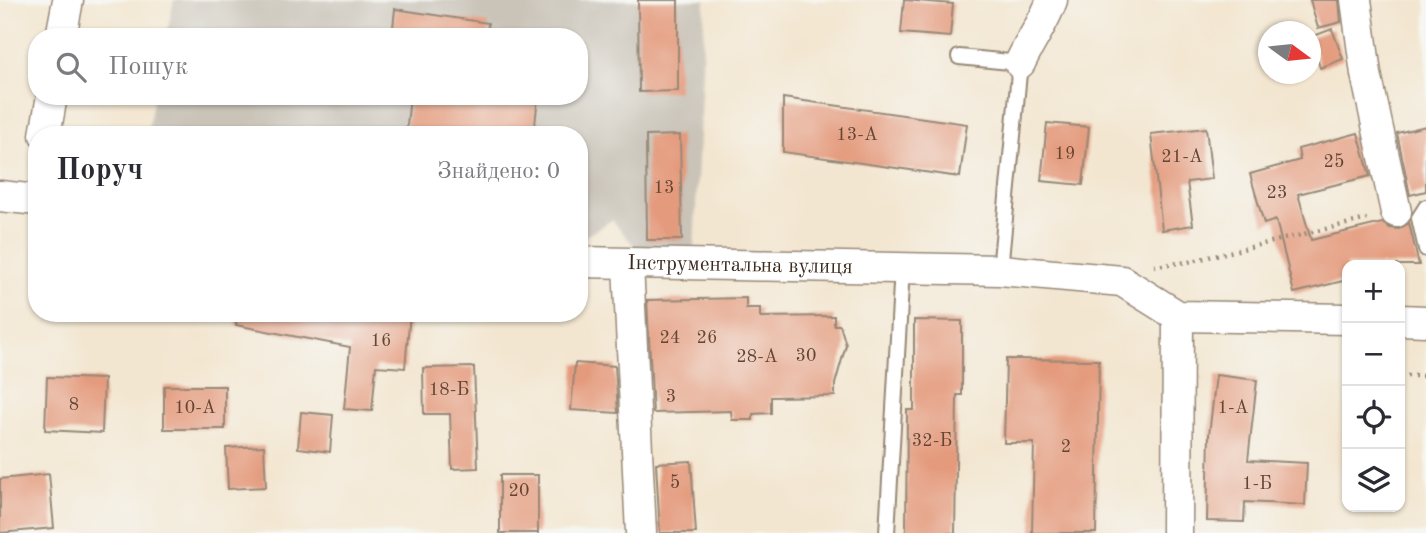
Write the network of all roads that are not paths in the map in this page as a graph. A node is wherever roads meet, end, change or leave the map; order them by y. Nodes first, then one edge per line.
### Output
1 (1052, 0) edge
2 (1356, 0) edge
3 (62, 1) edge
4 (61, 28) edge
5 (959, 57) dead end
6 (1020, 63) junction
7 (50, 105) edge
8 (47, 126) edge
9 (0, 196) edge
10 (28, 196) edge
11 (1426, 207) edge
12 (1396, 212) road end
13 (1426, 249) edge
14 (588, 263) edge
15 (628, 265) junction
16 (902, 267) junction
17 (1000, 270) junction
18 (1178, 316) junction
19 (1342, 319) edge
20 (1405, 320) edge
21 (1426, 321) edge
22 (642, 533) edge
23 (887, 533) edge
24 (1177, 533) edge

1 - 6 street
2 - 12 street
3 - 4 street
5 - 6 lane
6 - 17 lane
7 - 8 street
9 - 10 street
11 - 13 lane
14 - 15 street, Інструментальна вулиця
15 - 16 street, Інструментальна вулиця
15 - 22 street
16 - 17 street, Інструментальна вулиця
16 - 23 lane
17 - 18 street, Інструментальна вулиця
18 - 19 street
18 - 24 street
20 - 21 street

